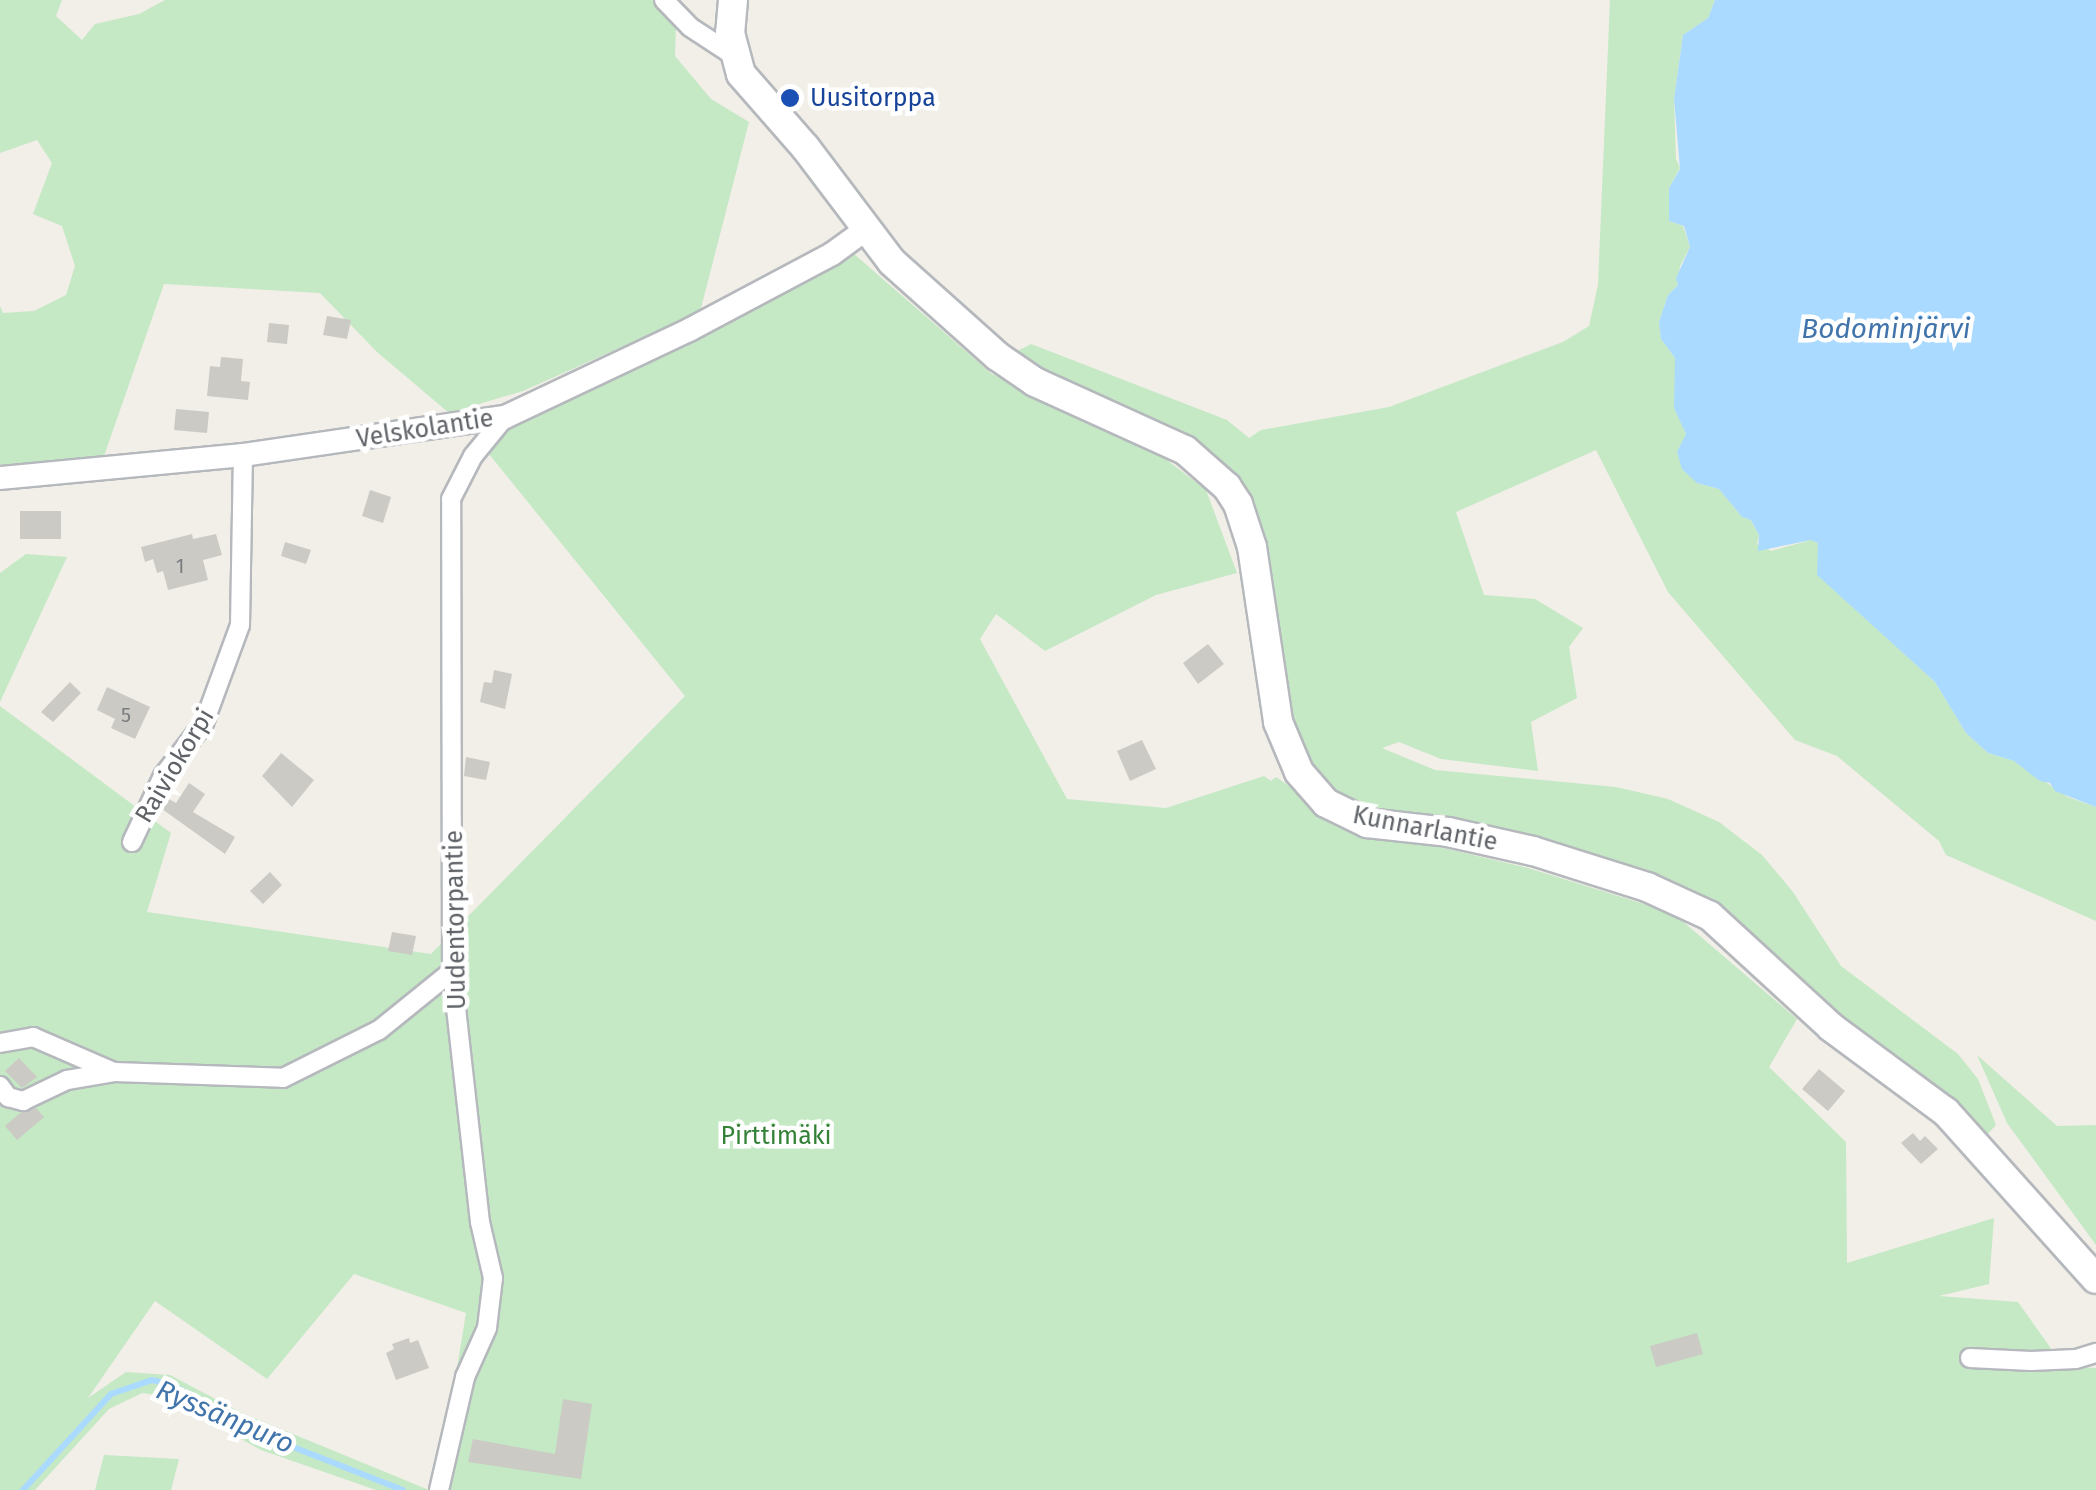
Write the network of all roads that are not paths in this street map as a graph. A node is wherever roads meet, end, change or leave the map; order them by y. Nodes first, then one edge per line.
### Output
1 (664, 0) edge
2 (734, 0) edge
3 (732, 54) junction
4 (865, 230) junction
5 (505, 417) junction
6 (243, 455) junction
7 (0, 478) edge
8 (132, 842) dead end
9 (452, 971) junction
10 (0, 1043) edge
11 (115, 1072) junction
12 (0, 1086) edge
13 (2096, 1279) edge
14 (2096, 1353) edge
15 (1970, 1358) dead end
16 (439, 1490) edge

1 - 3 street
2 - 3 main road
3 - 4 main road, Kunnarlantie
4 - 5 street, Velskolantie
4 - 13 main road, Kunnarlantie
5 - 6 street, Velskolantie
5 - 9 street, Uudentorpantie
6 - 7 street, Velskolantie
6 - 8 street, Raiviokorpi
9 - 11 street
9 - 16 street, Uudentorpantie
10 - 11 street
11 - 12 street
14 - 15 street

